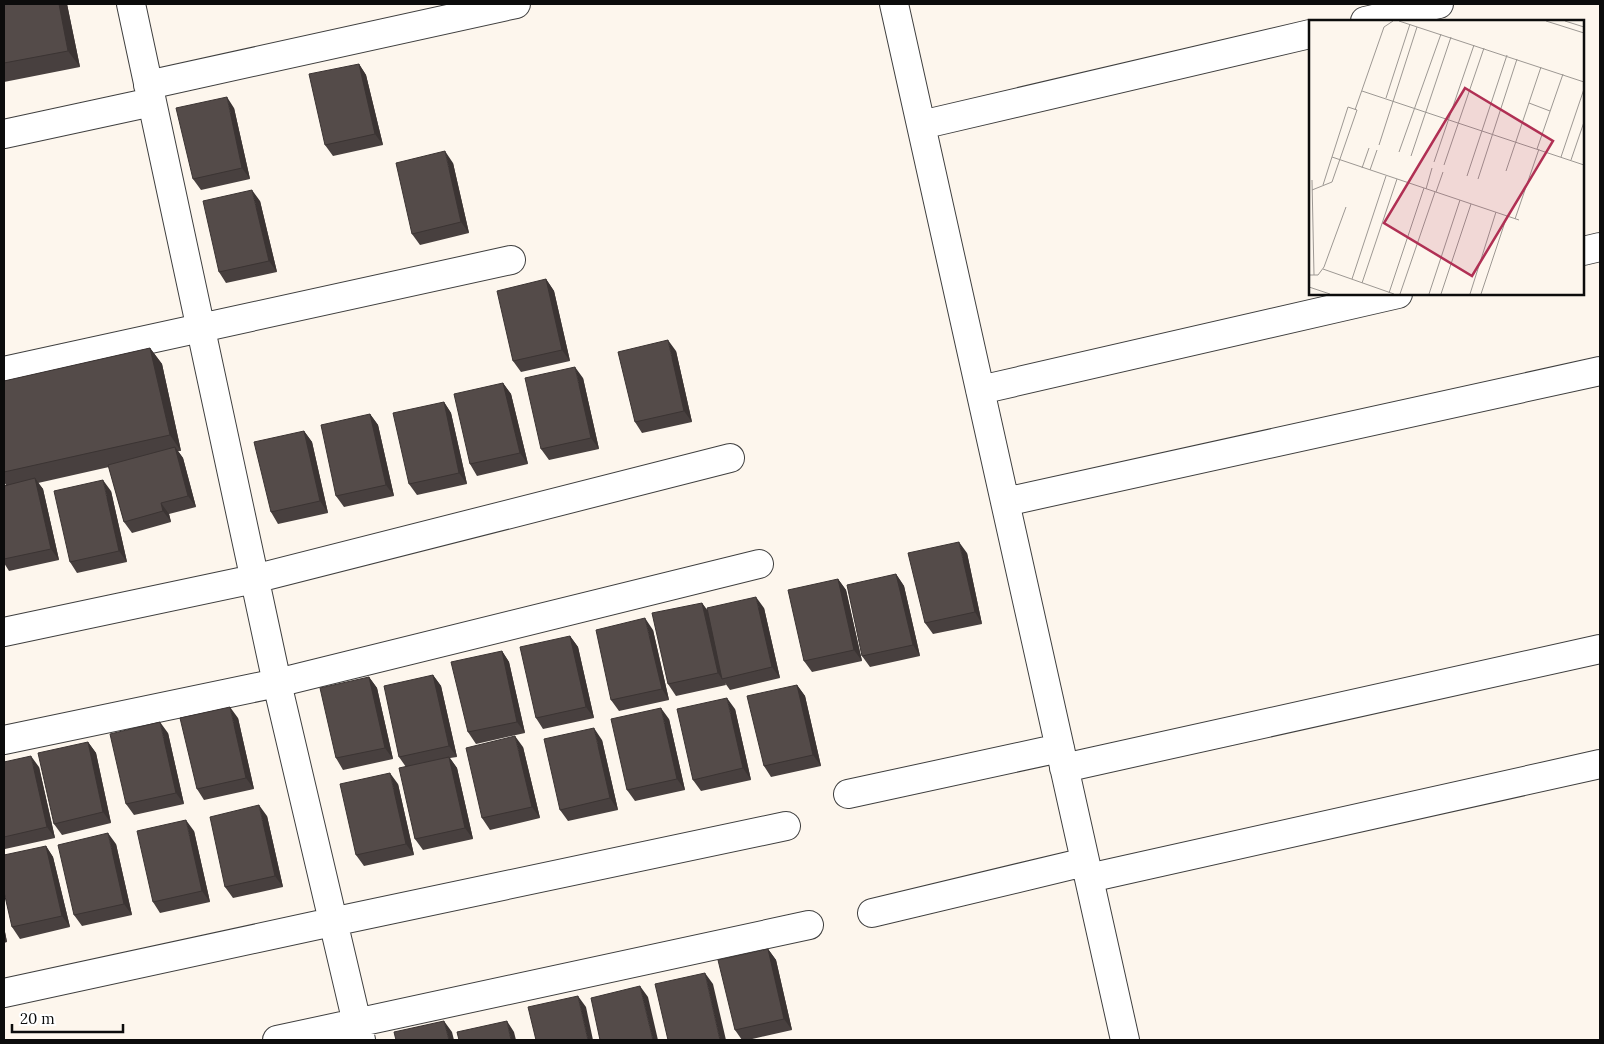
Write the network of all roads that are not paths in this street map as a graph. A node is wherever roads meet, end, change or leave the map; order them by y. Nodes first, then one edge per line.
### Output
1 (131, 4) edge
2 (516, 4) edge
3 (1439, 4) edge
4 (902, 5) edge
5 (1369, 20) edge
6 (1309, 34) edge
7 (150, 94) junction
8 (921, 125) junction
9 (4, 134) edge
10 (1600, 247) edge
11 (1584, 251) edge
12 (511, 260) dead end
13 (1394, 295) edge
14 (200, 327) junction
15 (4, 371) edge
16 (1600, 371) edge
17 (980, 390) junction
18 (730, 458) dead end
19 (1005, 502) junction
20 (758, 564) dead end
21 (254, 579) junction
22 (4, 632) edge
23 (1600, 650) edge
24 (277, 683) junction
25 (4, 740) edge
26 (1062, 758) junction
27 (1600, 764) edge
28 (848, 794) dead end
29 (786, 826) dead end
30 (1087, 870) junction
31 (872, 913) dead end
32 (332, 922) junction
33 (809, 925) dead end
34 (4, 993) edge
35 (359, 1032) edge
36 (277, 1040) edge
37 (1125, 1040) edge

1 - 7 street
2 - 7 street
3 - 5 street
4 - 8 street
6 - 8 street
7 - 9 street
7 - 14 street
8 - 17 street
10 - 11 street
12 - 14 street
13 - 17 street
14 - 15 street
14 - 21 street
16 - 19 street
17 - 19 street
18 - 21 street
19 - 26 street
20 - 24 street
21 - 22 street
21 - 24 street
23 - 26 street
24 - 25 street
24 - 32 street
26 - 28 street
26 - 30 street
27 - 30 street
29 - 32 street
30 - 31 street
30 - 37 street
32 - 34 street
32 - 35 street
33 - 35 street
35 - 36 street

